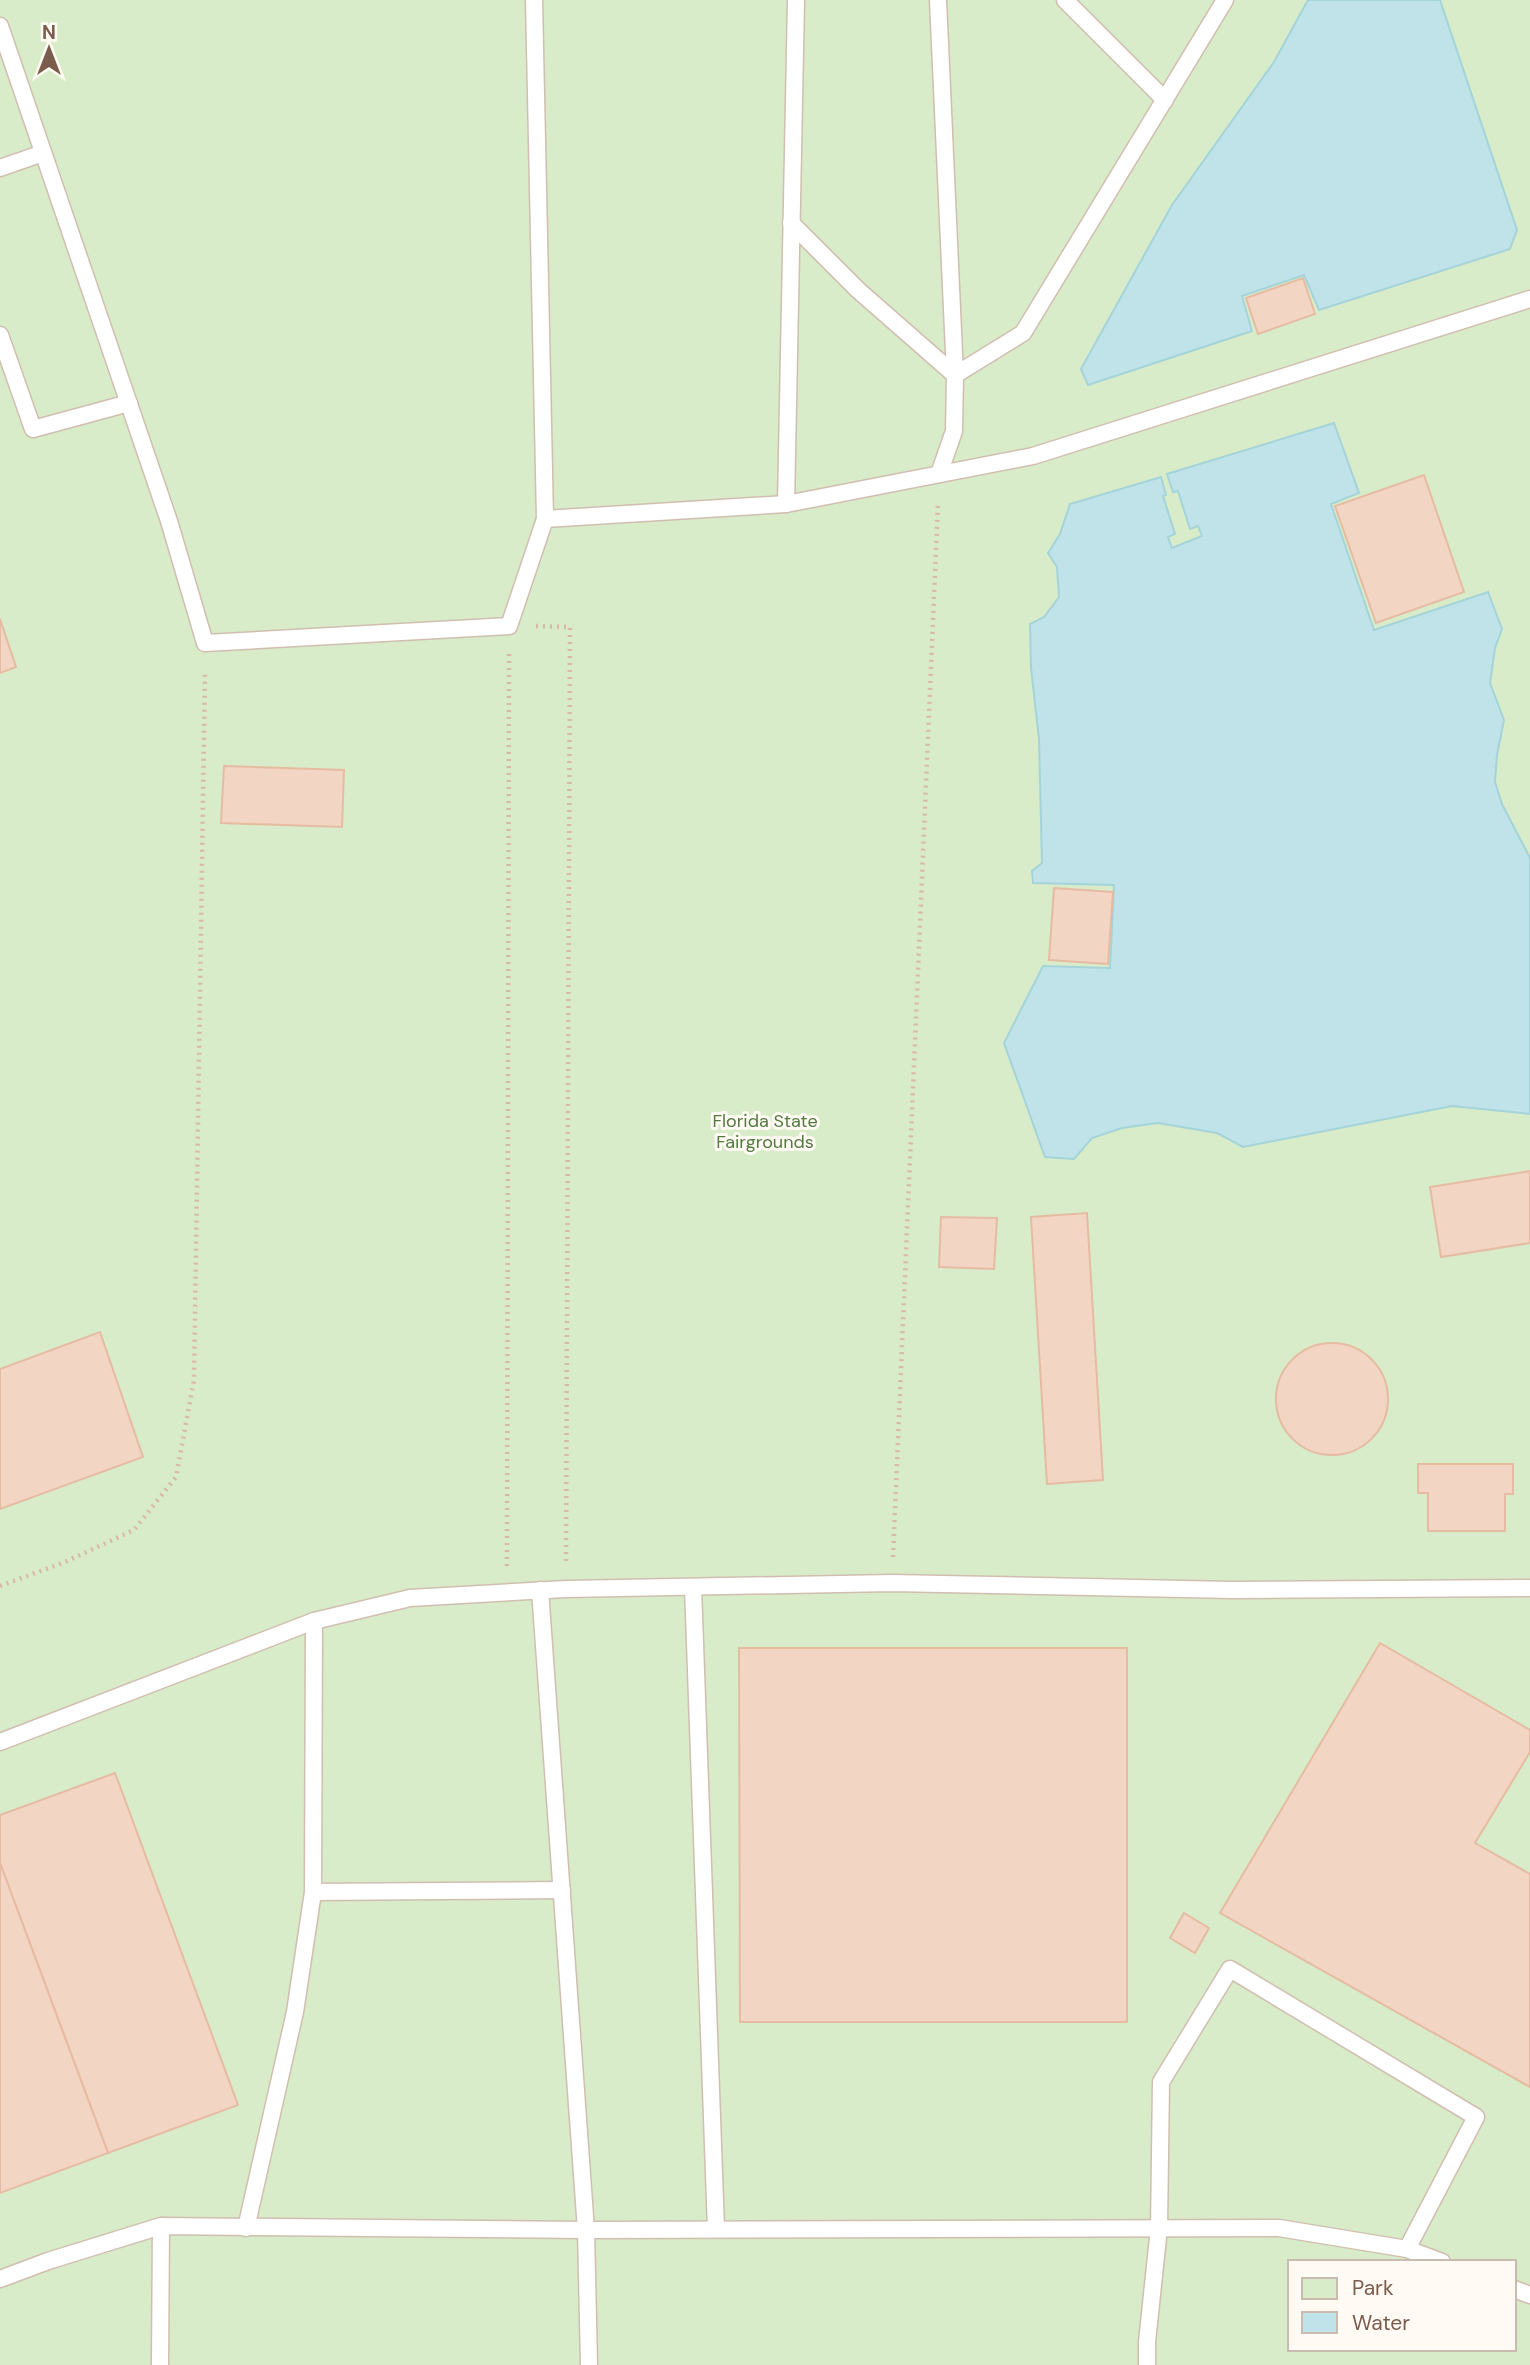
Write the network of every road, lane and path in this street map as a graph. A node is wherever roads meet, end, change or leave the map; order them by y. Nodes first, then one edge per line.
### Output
1 (534, 0) edge
2 (796, 0) edge
3 (939, 0) edge
4 (1065, 0) edge
5 (1226, 0) edge
6 (0, 26) edge
7 (1165, 100) junction
8 (43, 153) junction
9 (0, 168) edge
10 (792, 223) junction
11 (1530, 299) edge
12 (0, 335) edge
13 (955, 375) junction
14 (129, 403) junction
15 (939, 474) junction
16 (786, 504) junction
17 (545, 519) junction
18 (509, 626) junction
19 (205, 643) junction
20 (892, 1583) junction
21 (0, 1586) edge
22 (692, 1587) junction
23 (1530, 1588) edge
24 (566, 1589) junction
25 (540, 1590) junction
26 (507, 1592) junction
27 (314, 1621) junction
28 (0, 1742) edge
29 (562, 1890) junction
30 (313, 1892) junction
31 (161, 2226) junction
32 (246, 2228) junction
33 (1159, 2228) junction
34 (586, 2230) junction
35 (716, 2230) junction
36 (1407, 2249) junction
37 (1436, 2260) edge
38 (0, 2279) edge
39 (160, 2365) edge
40 (589, 2365) edge
41 (1147, 2365) edge

1 - 17 lane
2 - 10 lane
3 - 13 lane
4 - 7 lane
5 - 7 lane
6 - 8 lane
7 - 13 lane
8 - 9 lane
8 - 14 lane
10 - 13 lane
10 - 16 lane
11 - 15 lane
12 - 14 lane
13 - 15 lane
14 - 19 lane
15 - 16 lane
15 - 20 path
16 - 17 lane
17 - 18 lane
18 - 19 lane
18 - 24 path
18 - 26 path
19 - 21 path
20 - 22 lane
20 - 23 lane
22 - 24 lane
22 - 35 lane
24 - 25 lane
25 - 26 lane
25 - 29 lane
26 - 27 lane
27 - 28 lane
27 - 30 lane
29 - 30 lane
29 - 34 lane
30 - 32 lane
31 - 32 lane
31 - 38 lane
31 - 39 lane
32 - 34 lane
33 - 35 lane
33 - 36 lane
33 - 36 lane
33 - 41 lane
34 - 35 lane
34 - 40 lane
36 - 37 lane

